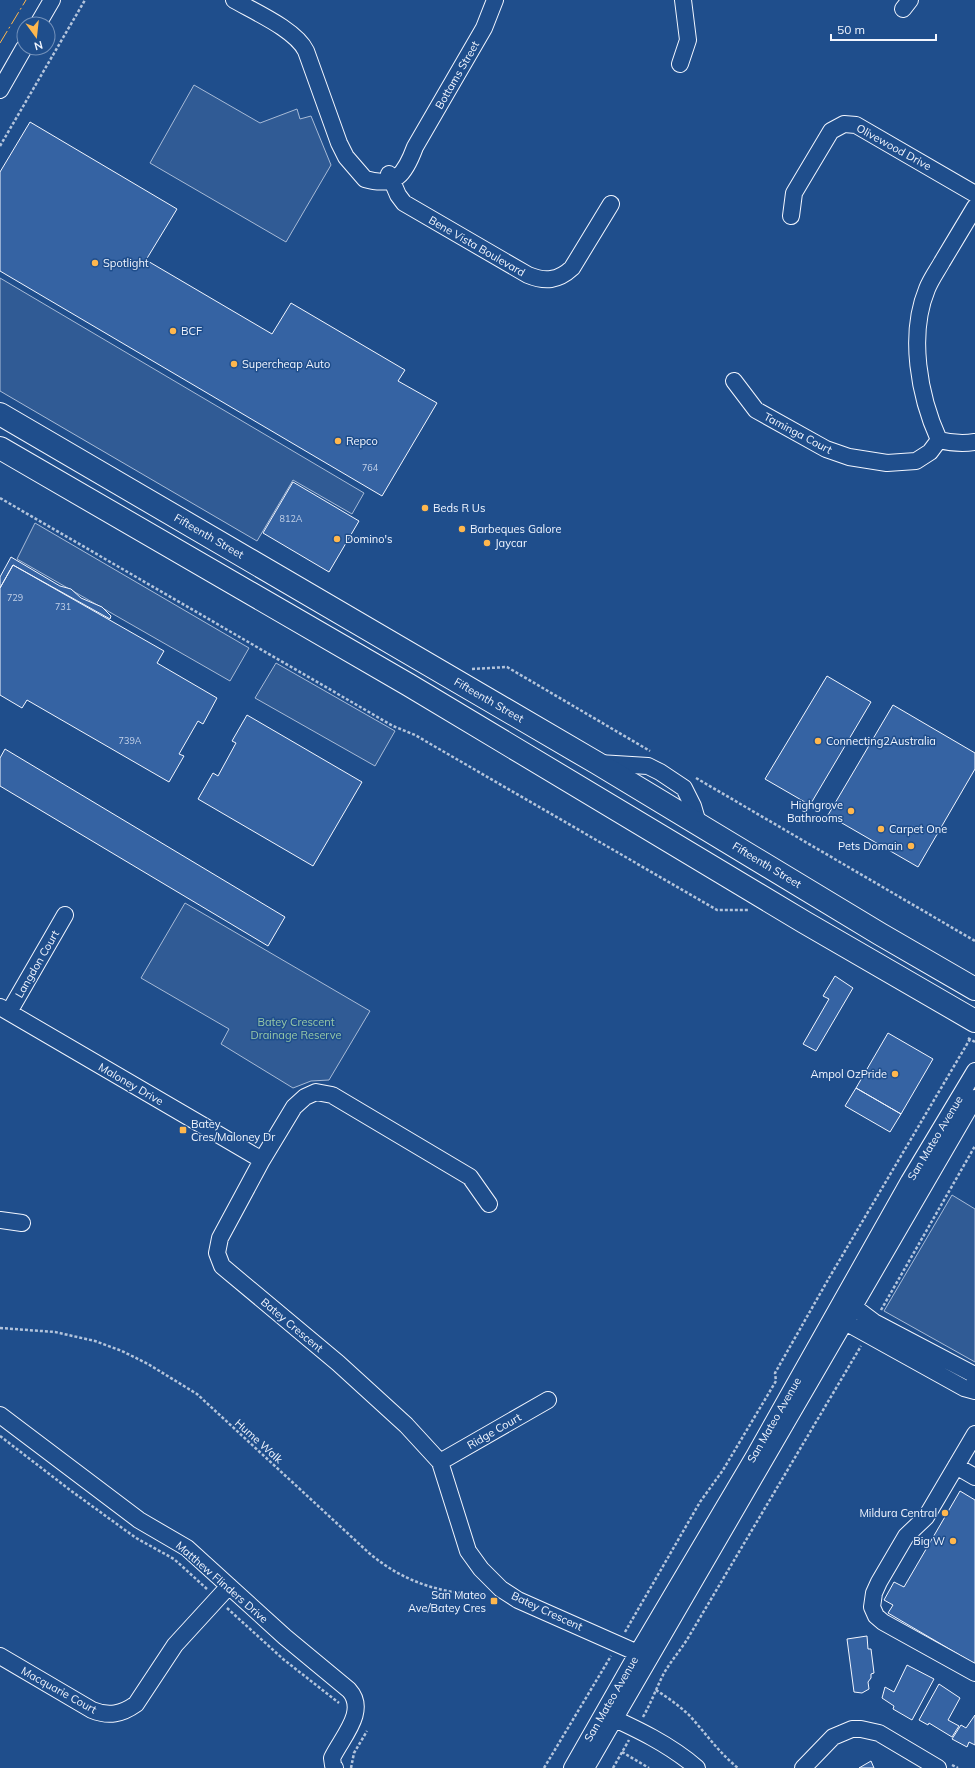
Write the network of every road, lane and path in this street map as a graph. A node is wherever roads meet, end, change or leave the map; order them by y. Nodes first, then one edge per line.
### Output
1 (52, 0) edge
2 (85, 0) edge
3 (234, 0) edge
4 (494, 0) edge
5 (683, 0) edge
6 (43, 16) edge
7 (19, 56) edge
8 (680, 64) dead end
9 (0, 90) edge
10 (0, 146) edge
11 (390, 178) junction
12 (975, 194) edge
13 (612, 204) dead end
14 (975, 207) edge
15 (791, 216) dead end
16 (734, 381) dead end
17 (0, 414) edge
18 (939, 440) junction
19 (975, 442) edge
20 (0, 448) edge
21 (0, 498) edge
22 (299, 589) junction
23 (285, 614) junction
24 (469, 669) dead end
25 (656, 755) dead end
26 (690, 775) dead end
27 (820, 897) junction
28 (750, 910) dead end
29 (66, 915) dead end
30 (804, 922) junction
31 (975, 941) edge
32 (975, 989) edge
33 (4, 1010) edge
34 (970, 1032) edge
35 (975, 1042) edge
36 (975, 1071) edge
37 (975, 1098) edge
38 (975, 1146) edge
39 (262, 1160) junction
40 (489, 1204) dead end
41 (0, 1220) edge
42 (22, 1223) dead end
43 (854, 1307) junction
44 (845, 1322) junction
45 (0, 1328) edge
46 (871, 1328) junction
47 (975, 1377) edge
48 (975, 1391) edge
49 (548, 1400) dead end
50 (0, 1415) edge
51 (975, 1434) edge
52 (440, 1462) junction
53 (956, 1466) junction
54 (975, 1477) edge
55 (229, 1586) junction
56 (490, 1593) dead end
57 (217, 1599) junction
58 (614, 1646) junction
59 (643, 1655) junction
60 (0, 1656) edge
61 (975, 1673) edge
62 (656, 1690) junction
63 (355, 1715) junction
64 (608, 1716) junction
65 (636, 1728) junction
66 (367, 1731) dead end
67 (622, 1752) junction
68 (333, 1768) edge
69 (351, 1768) edge
70 (544, 1768) edge
71 (572, 1768) edge
72 (586, 1768) edge
73 (613, 1768) edge
74 (649, 1768) edge
75 (697, 1768) edge
76 (738, 1768) edge
77 (804, 1768) edge
78 (938, 1768) edge

1 - 6 street
2 - 10 path
3 - 11 street
4 - 11 street, Bottams Street
5 - 8 street
7 - 9 street
11 - 13 street, Bene Vista Boulevard
12 - 15 street, Olivewood Drive
14 - 18 street
16 - 18 street, Taminga Court
17 - 22 highway, Fifteenth Street
18 - 19 street
20 - 23 highway
21 - 28 path
22 - 23 highway
22 - 27 highway, Fifteenth Street
23 - 30 highway
24 - 25 path
26 - 31 path
27 - 30 highway
27 - 32 highway, Fifteenth Street
29 - 33 street, Langdon Court
30 - 34 highway
33 - 39 street, Maloney Drive
34 - 35 path
34 - 58 path
36 - 59 street, San Mateo Avenue
37 - 43 street, San Mateo Avenue
38 - 46 path
39 - 40 street, Batey Crescent
39 - 52 street, Batey Crescent
41 - 42 street
43 - 44 street, San Mateo Avenue
43 - 46 street
44 - 46 street
44 - 59 street, San Mateo Avenue
45 - 56 path, Hume Walk
46 - 47 street
46 - 48 street
46 - 62 path
49 - 52 street, Ridge Court
50 - 55 street, Matthew Flinders Drive
51 - 53 street
52 - 58 street, Batey Crescent
53 - 54 street
53 - 61 street
55 - 57 street, Macquarie Court
55 - 63 street, Matthew Flinders Drive
57 - 60 street, Macquarie Court
57 - 63 path
58 - 59 street, Batey Crescent
58 - 70 path
59 - 64 street, San Mateo Avenue
62 - 65 path
62 - 76 path
63 - 68 street
64 - 65 street
64 - 71 street, San Mateo Avenue
64 - 72 street, San Mateo Avenue
65 - 67 path
65 - 75 street
66 - 69 path
67 - 73 path
67 - 74 path
77 - 78 street

